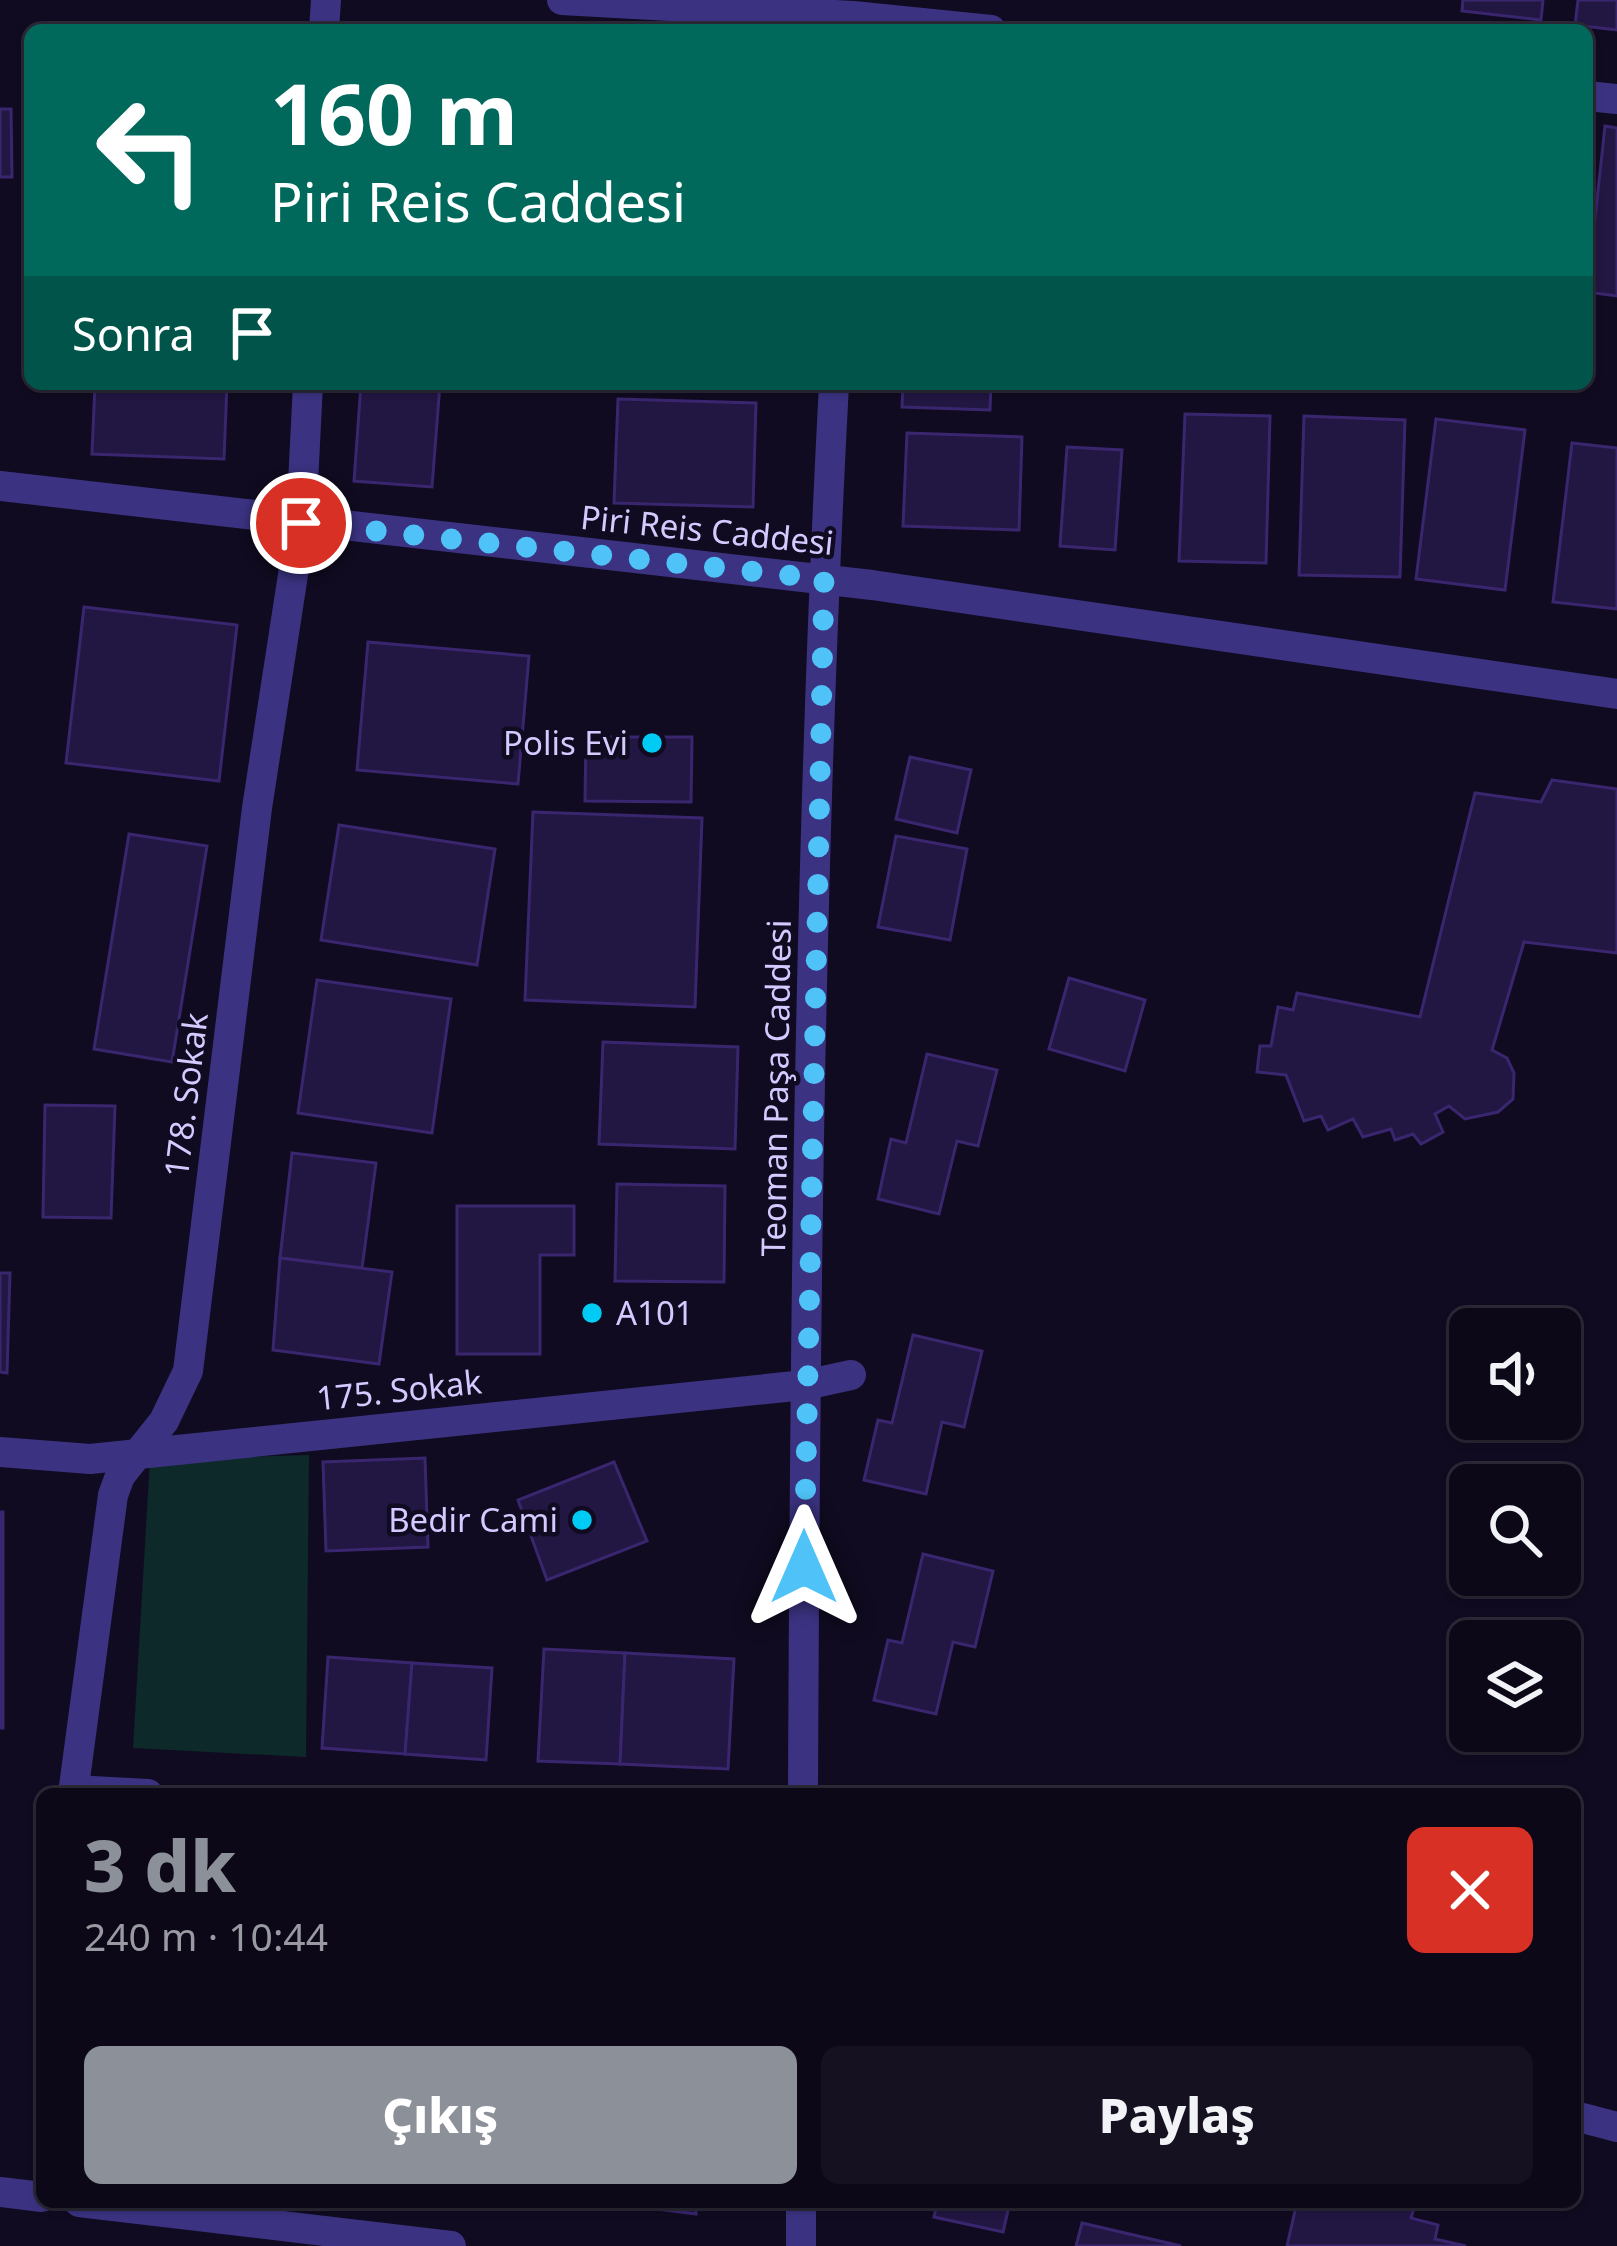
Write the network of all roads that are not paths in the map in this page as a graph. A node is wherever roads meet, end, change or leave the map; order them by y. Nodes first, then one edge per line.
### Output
1 (562, 0) edge
2 (853, 15) edge
3 (936, 24) edge
4 (308, 390) edge
5 (834, 390) edge
6 (0, 486) edge
7 (301, 523) junction
8 (824, 579) junction
9 (1617, 694) edge
10 (851, 1375) dead end
11 (805, 1385) junction
12 (0, 1452) edge
13 (141, 1453) junction
14 (74, 1788) edge
15 (803, 1788) edge
16 (1581, 2118) edge
17 (1617, 2127) edge
18 (0, 2192) edge
19 (36, 2197) edge
20 (132, 2208) edge
21 (801, 2208) edge
22 (452, 2246) edge
23 (801, 2246) edge

1 - 2 street
2 - 3 street
4 - 7 street, 178. Sokak
5 - 8 street, Teoman Paşa Caddesi
6 - 7 street, Piri Reis Caddesi
7 - 8 street, Piri Reis Caddesi
7 - 13 street, 178. Sokak
8 - 9 street, Piri Reis Caddesi
8 - 11 street, Teoman Paşa Caddesi
10 - 11 street, 175. Sokak
11 - 13 street, 175. Sokak
11 - 15 street, Teoman Paşa Caddesi
12 - 13 street, 175. Sokak
13 - 14 street, 178. Sokak
16 - 17 street
18 - 19 street
20 - 22 street
21 - 23 street

